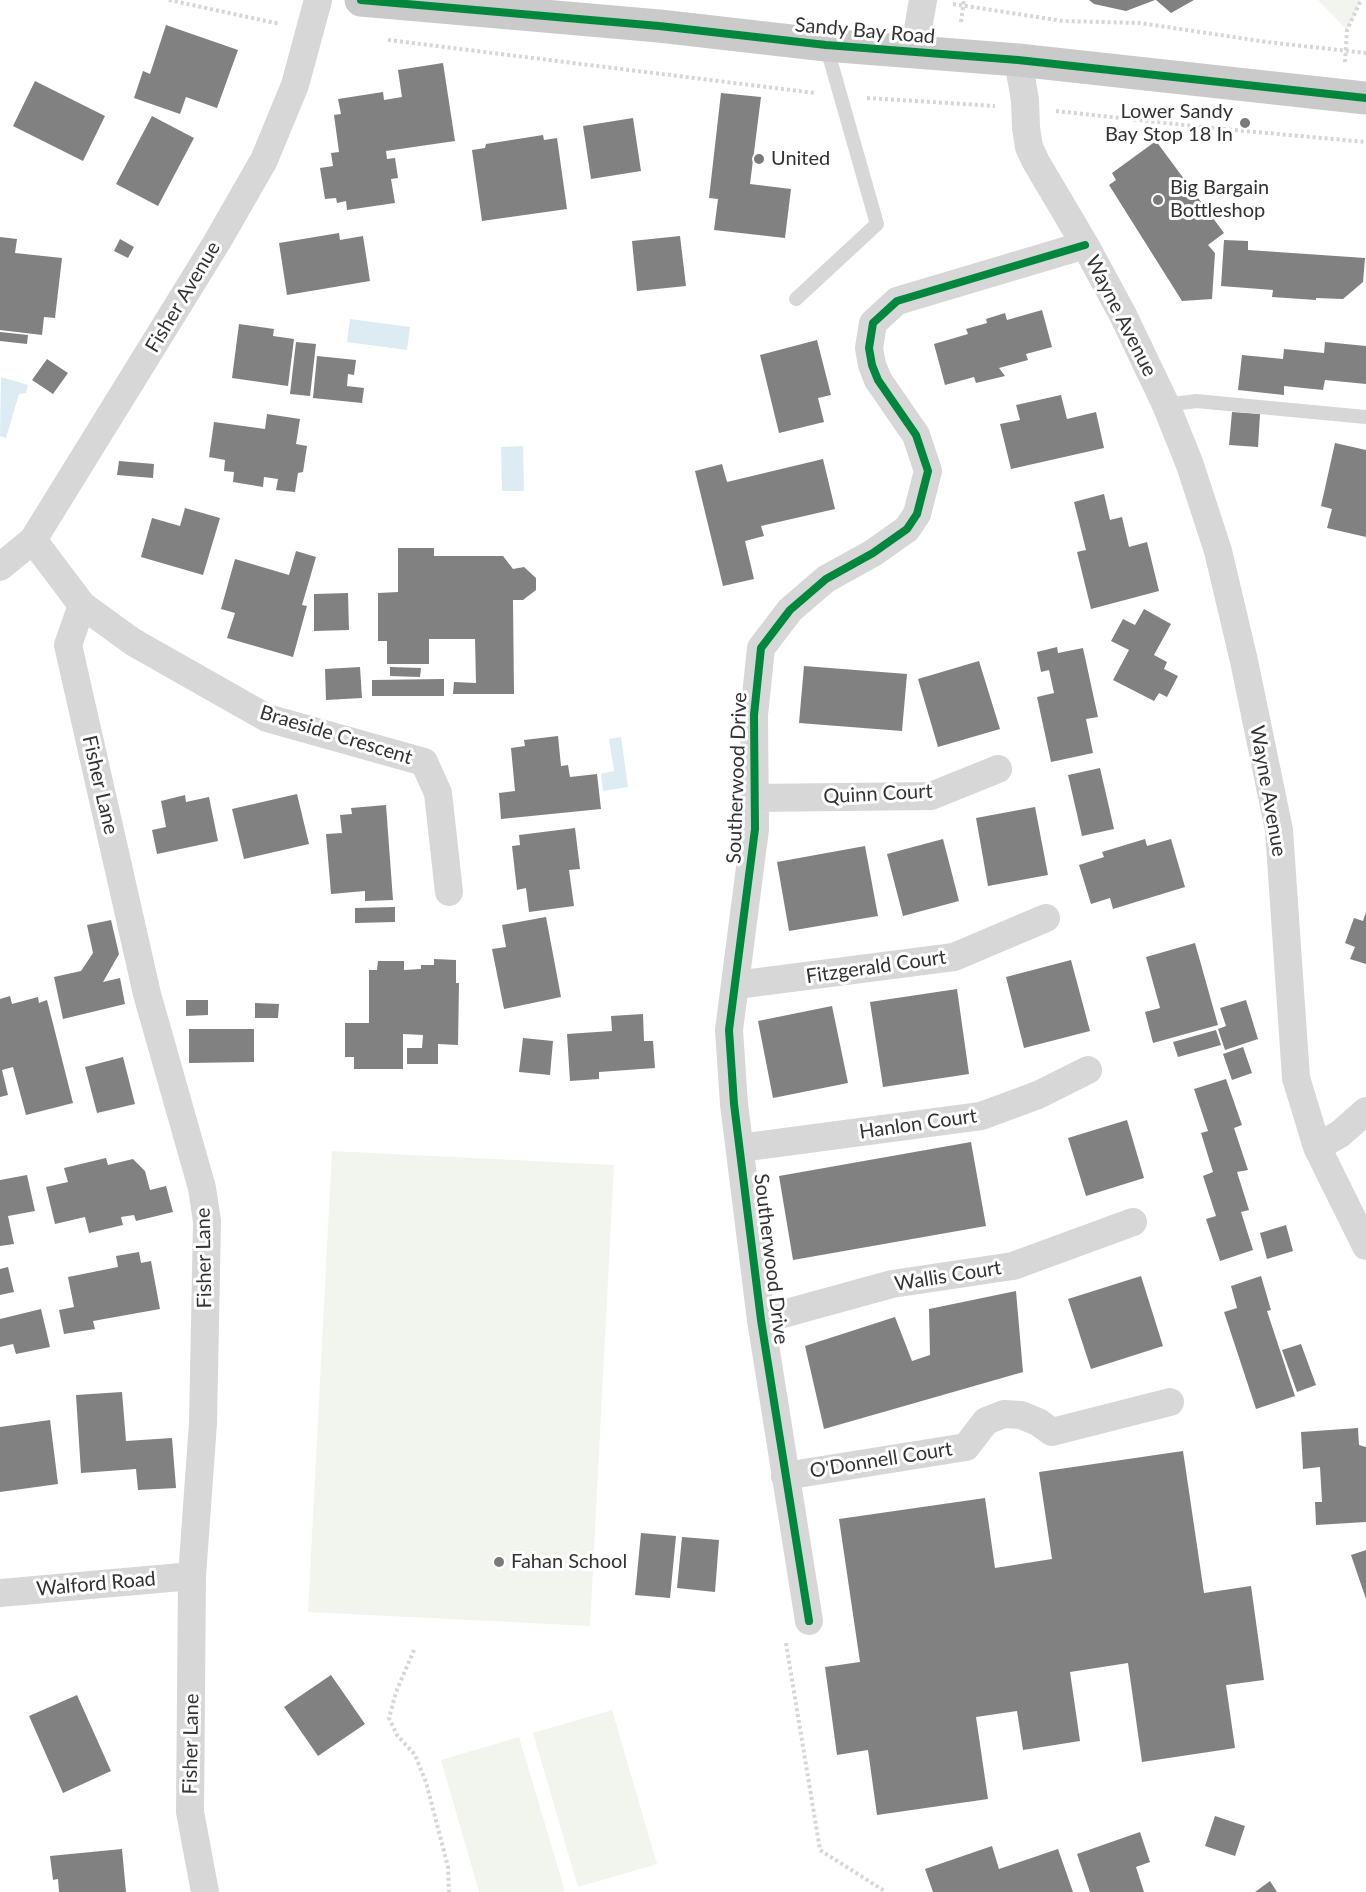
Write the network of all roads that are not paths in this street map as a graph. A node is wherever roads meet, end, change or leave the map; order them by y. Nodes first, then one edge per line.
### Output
1 (318, 0) edge
2 (361, 0) edge
3 (410, 2) edge
4 (934, 2) edge
5 (826, 45) junction
6 (914, 52) junction
7 (1018, 60) junction
8 (1354, 97) edge
9 (1085, 245) junction
10 (796, 299) dead end
11 (1166, 405) junction
12 (1366, 417) edge
13 (33, 540) junction
14 (0, 567) edge
15 (82, 605) junction
16 (998, 769) dead end
17 (754, 798) junction
18 (449, 892) dead end
19 (1046, 918) dead end
20 (736, 985) junction
21 (1088, 1070) dead end
22 (1366, 1112) edge
23 (1317, 1147) junction
24 (740, 1148) junction
25 (1133, 1222) dead end
26 (1366, 1246) edge
27 (761, 1320) junction
28 (1170, 1402) dead end
29 (785, 1476) junction
30 (192, 1576) junction
31 (0, 1593) edge
32 (797, 1628) road end
33 (206, 1892) edge

1 - 13 street, Fisher Avenue
2 - 3 main road, Sandy Bay Road
3 - 5 main road, Sandy Bay Road
4 - 6 street
5 - 6 main road, Sandy Bay Road
5 - 10 lane
6 - 7 main road, Sandy Bay Road
7 - 8 main road, Sandy Bay Road
7 - 9 street, Wayne Avenue
9 - 11 street, Wayne Avenue
9 - 17 street, Southerwood Drive
11 - 12 lane
11 - 23 street, Wayne Avenue
13 - 14 street, Fisher Avenue
13 - 15 street, Braeside Crescent
15 - 18 street, Braeside Crescent
15 - 30 street, Fisher Lane
16 - 17 street, Quinn Court
17 - 20 street, Southerwood Drive
19 - 20 street, Fitzgerald Court
20 - 24 street, Southerwood Drive
21 - 24 street, Hanlon Court
22 - 23 street
23 - 26 street, Wayne Avenue
24 - 27 street, Southerwood Drive
25 - 27 street, Wallis Court
27 - 29 street, Southerwood Drive
28 - 29 street, O'Donnell Court
29 - 32 street, Southerwood Drive
30 - 31 street, Walford Road
30 - 33 street, Fisher Lane

